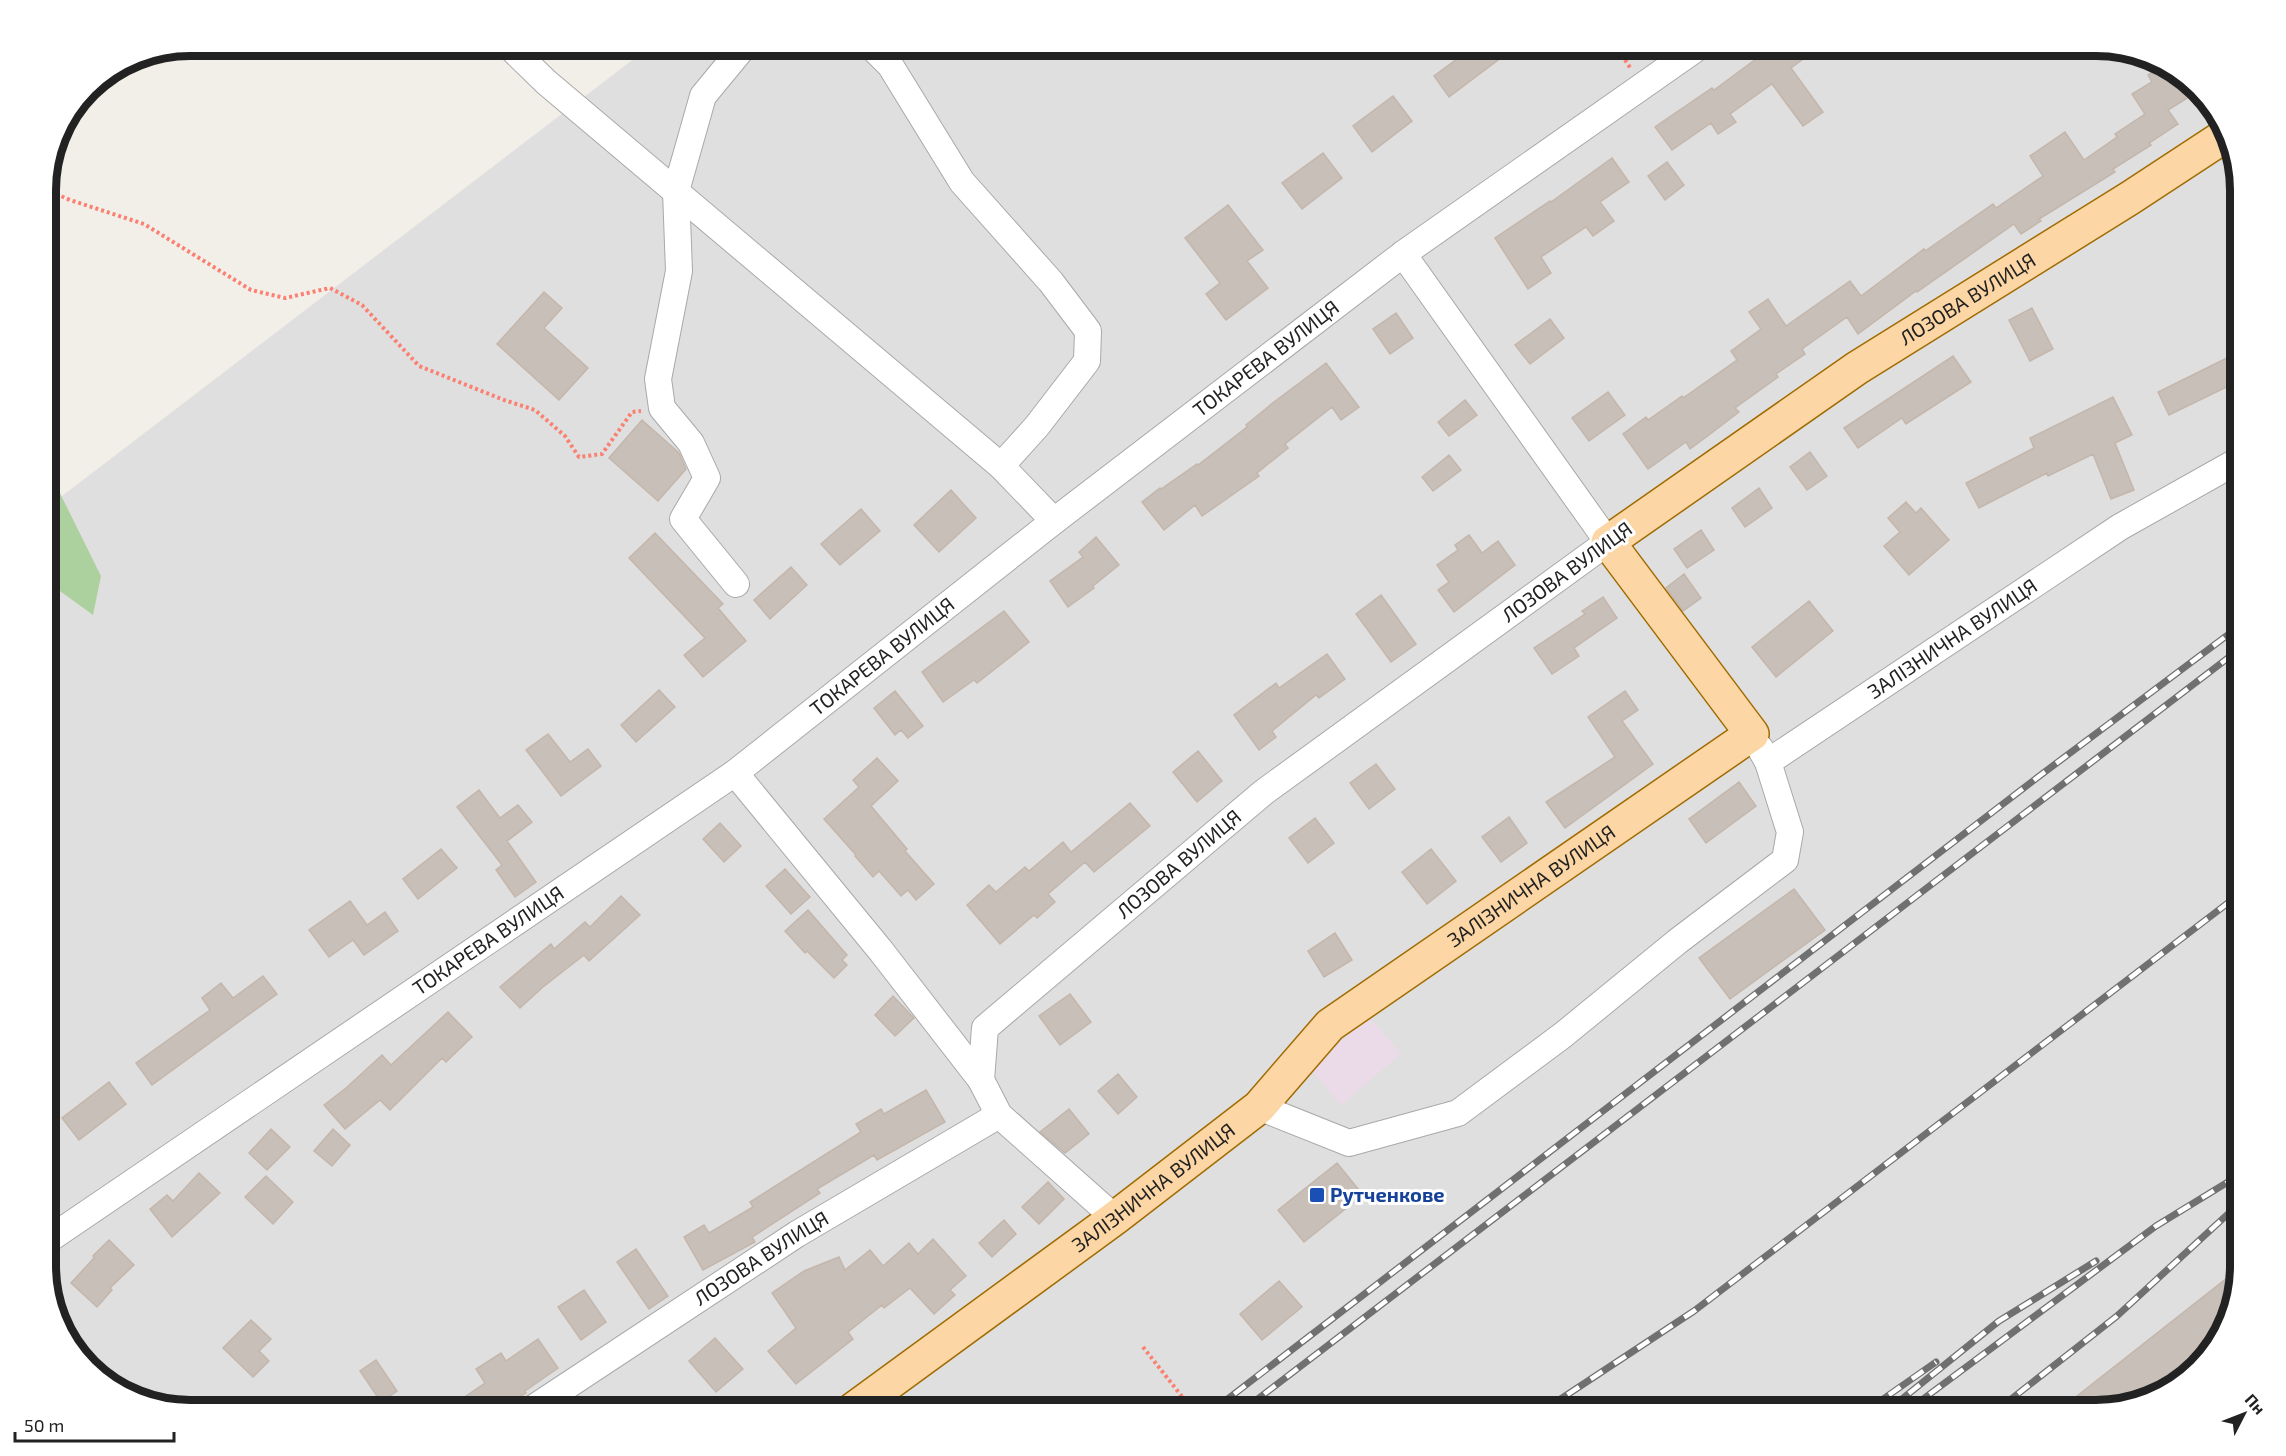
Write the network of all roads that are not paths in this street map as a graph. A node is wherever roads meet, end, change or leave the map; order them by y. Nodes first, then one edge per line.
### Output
1 (519, 56) edge
2 (736, 56) edge
3 (881, 56) edge
4 (1685, 56) edge
5 (2220, 139) edge
6 (676, 191) junction
7 (1403, 254) junction
8 (2230, 465) edge
9 (1001, 466) junction
10 (1054, 521) junction
11 (1608, 542) junction
12 (736, 584) dead end
13 (1760, 748) junction
14 (735, 773) junction
15 (981, 1080) junction
16 (1259, 1107) junction
17 (999, 1115) junction
18 (1115, 1218) junction
19 (56, 1235) edge
20 (546, 1400) edge
21 (866, 1400) edge

1 - 6 street
2 - 6 street
3 - 9 street
4 - 7 street, ТОКАРЕВА ВУЛИЦЯ
5 - 11 main road, ЛОЗОВА ВУЛИЦЯ
6 - 9 street
6 - 12 street
7 - 10 street, ТОКАРЕВА ВУЛИЦЯ
7 - 11 street
8 - 13 street, ЗАЛІЗНИЧНА ВУЛИЦЯ
9 - 10 street
10 - 14 street, ТОКАРЕВА ВУЛИЦЯ
11 - 13 main road
11 - 15 street, ЛОЗОВА ВУЛИЦЯ
13 - 16 main road, ЗАЛІЗНИЧНА ВУЛИЦЯ
13 - 16 street
14 - 15 street
14 - 19 street, ТОКАРЕВА ВУЛИЦЯ
15 - 17 street
16 - 18 main road, ЗАЛІЗНИЧНА ВУЛИЦЯ
17 - 18 street
17 - 20 street, ЛОЗОВА ВУЛИЦЯ
18 - 21 main road, ЗАЛІЗНИЧНА ВУЛИЦЯ

